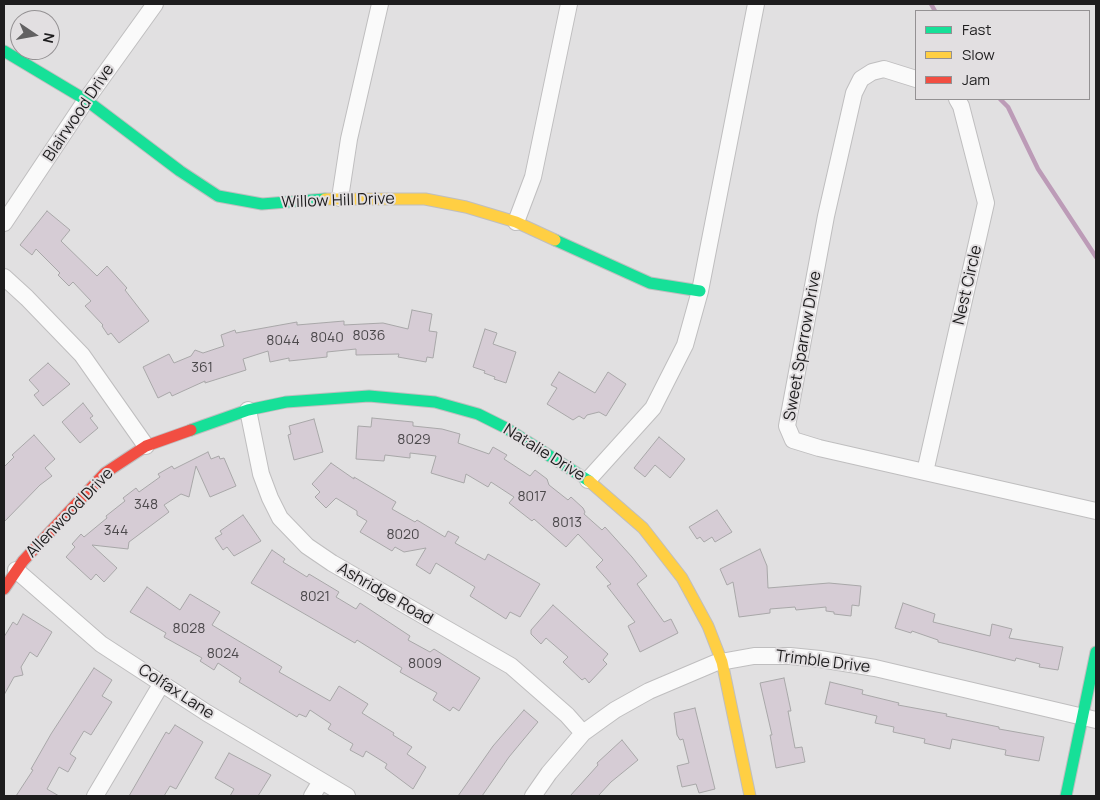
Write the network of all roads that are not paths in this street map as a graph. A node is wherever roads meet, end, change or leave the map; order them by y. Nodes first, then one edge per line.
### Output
1 (155, 4) edge
2 (380, 4) edge
3 (569, 4) edge
4 (756, 4) edge
5 (4, 51) edge
6 (915, 79) edge
7 (86, 100) junction
8 (958, 100) edge
9 (340, 198) junction
10 (516, 222) junction
11 (4, 223) edge
12 (4, 277) edge
13 (700, 291) junction
14 (248, 410) junction
15 (146, 446) junction
16 (925, 472) junction
17 (588, 480) junction
18 (1096, 511) edge
19 (16, 570) junction
20 (4, 589) edge
21 (1096, 652) edge
22 (722, 662) junction
23 (162, 683) junction
24 (1089, 719) edge
25 (583, 733) junction
26 (322, 781) junction
27 (95, 796) edge
28 (312, 796) edge
29 (347, 796) edge
30 (533, 796) edge
31 (750, 796) edge
32 (1066, 796) edge

1 - 7 street, Blairwood Drive
2 - 9 street
3 - 10 street
4 - 13 street
5 - 7 street, Willow Hill Drive
6 - 16 street, Sweet Sparrow Drive
7 - 9 street, Willow Hill Drive
7 - 11 street, Blairwood Drive
8 - 16 street, Nest Circle
9 - 10 street, Willow Hill Drive
10 - 13 street, Willow Hill Drive
12 - 15 street
13 - 17 street
14 - 15 street, Natalie Drive
14 - 17 street, Natalie Drive
14 - 25 street, Ashridge Road
15 - 19 street, Allenwood Drive
16 - 18 street, Sweet Sparrow Drive
17 - 22 street, Natalie Drive
19 - 20 street, Allenwood Drive
19 - 23 street, Colfax Lane
21 - 24 street
22 - 24 street, Trimble Drive
22 - 25 street, Trimble Drive
22 - 31 street, Natalie Drive
23 - 26 street, Colfax Lane
23 - 27 street
24 - 32 street
25 - 30 street, Trimble Drive
26 - 28 street
26 - 29 street, Colfax Lane

